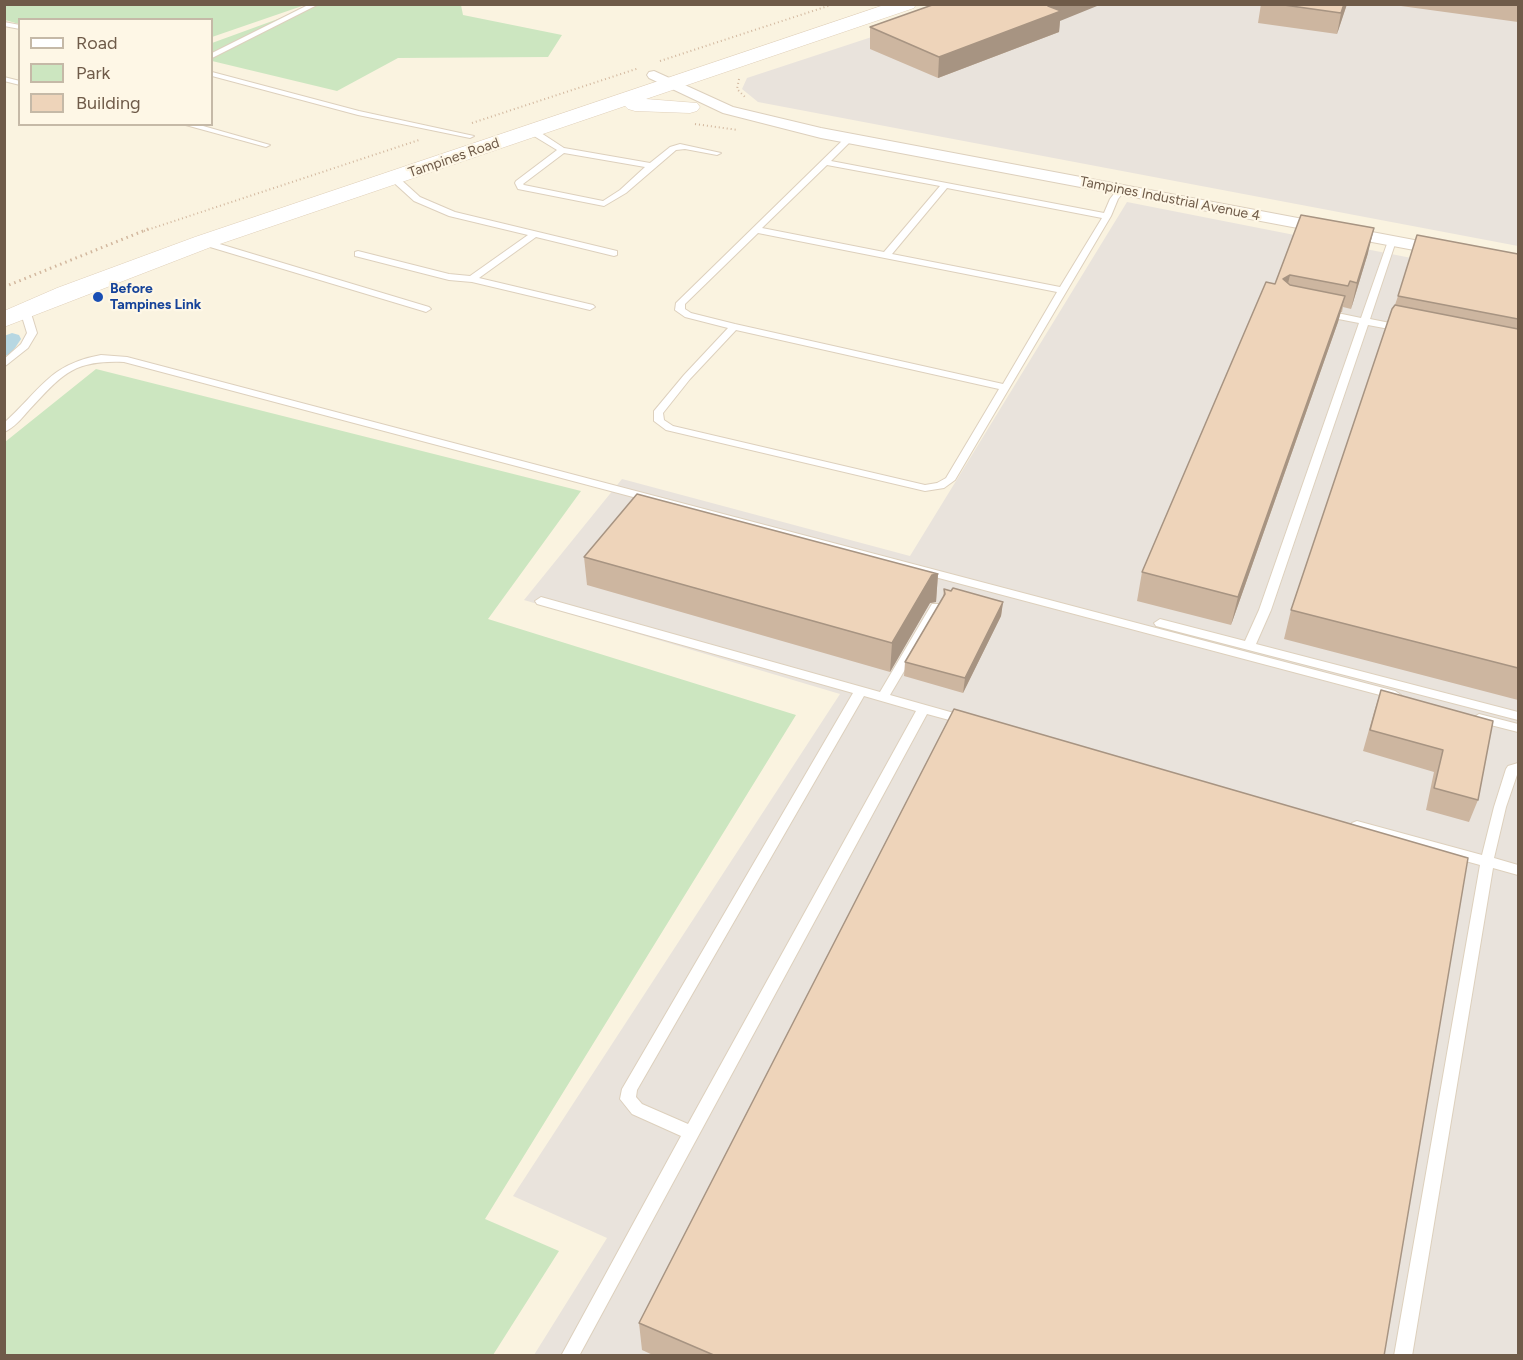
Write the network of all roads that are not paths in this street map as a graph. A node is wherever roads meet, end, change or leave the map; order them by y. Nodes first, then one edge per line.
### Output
1 (316, 4) edge
2 (868, 4) edge
3 (907, 4) edge
4 (213, 56) edge
5 (726, 67) junction
6 (213, 74) edge
7 (654, 76) junction
8 (613, 103) junction
9 (698, 104) junction
10 (193, 126) edge
11 (532, 131) junction
12 (470, 136) junction
13 (849, 139) junction
14 (266, 145) dead end
15 (562, 150) junction
16 (717, 153) dead end
17 (826, 162) junction
18 (652, 166) junction
19 (395, 179) junction
20 (945, 185) junction
21 (1122, 189) junction
22 (1107, 216) junction
23 (758, 230) junction
24 (533, 235) junction
25 (1392, 241) junction
26 (203, 242) junction
27 (614, 253) dead end
28 (358, 254) dead end
29 (888, 254) junction
30 (1461, 254) edge
31 (472, 279) junction
32 (1062, 290) junction
33 (590, 307) dead end
34 (426, 309) dead end
35 (11, 310) edge
36 (1307, 310) edge
37 (1365, 321) junction
38 (734, 327) junction
39 (1409, 330) edge
40 (4, 364) edge
41 (1005, 387) junction
42 (4, 429) edge
43 (541, 601) dead end
44 (936, 607) edge
45 (1133, 616) dead end
46 (1249, 646) junction
47 (861, 690) junction
48 (883, 697) junction
49 (923, 709) junction
50 (1518, 716) edge
51 (981, 724) edge
52 (1518, 728) edge
53 (1518, 767) edge
54 (1349, 824) edge
55 (1487, 861) junction
56 (1518, 870) edge
57 (691, 1133) junction
58 (569, 1356) edge
59 (1403, 1356) edge

1 - 4 lane
2 - 7 main road, Tampines Road
3 - 5 main road, Tampines Road
5 - 7 main road, Tampines Road
5 - 9 main road
6 - 12 lane
7 - 8 main road, Tampines Road
7 - 9 street, Tampines Industrial Avenue 4
7 - 12 main road, Tampines Road
8 - 9 main road
8 - 11 main road, Tampines Road
9 - 13 street, Tampines Industrial Avenue 4
10 - 14 lane
11 - 15 lane
11 - 19 main road, Tampines Road
12 - 35 main road, Tampines Road
13 - 17 lane
13 - 21 street, Tampines Industrial Avenue 4
15 - 18 lane
15 - 18 lane
16 - 18 lane
17 - 20 lane
17 - 23 lane
19 - 24 lane
19 - 26 main road, Tampines Road
20 - 22 lane
20 - 29 lane
21 - 22 lane
21 - 25 street, Tampines Industrial Avenue 4
22 - 32 lane
23 - 29 lane
23 - 38 lane
24 - 27 lane
24 - 31 lane
25 - 30 street, Tampines Industrial Avenue 4
25 - 37 lane
26 - 34 lane
26 - 35 main road, Tampines Road
28 - 31 lane
29 - 32 lane
31 - 33 lane
32 - 41 lane
35 - 40 lane
36 - 37 lane
37 - 39 lane
37 - 46 lane
38 - 41 lane
38 - 41 lane
42 - 52 lane
43 - 47 lane
44 - 48 lane
45 - 46 lane
46 - 50 lane
47 - 48 lane
47 - 57 lane
48 - 49 lane
49 - 51 lane
49 - 57 lane
53 - 55 lane
54 - 55 lane
55 - 56 lane
55 - 59 lane
57 - 58 lane

